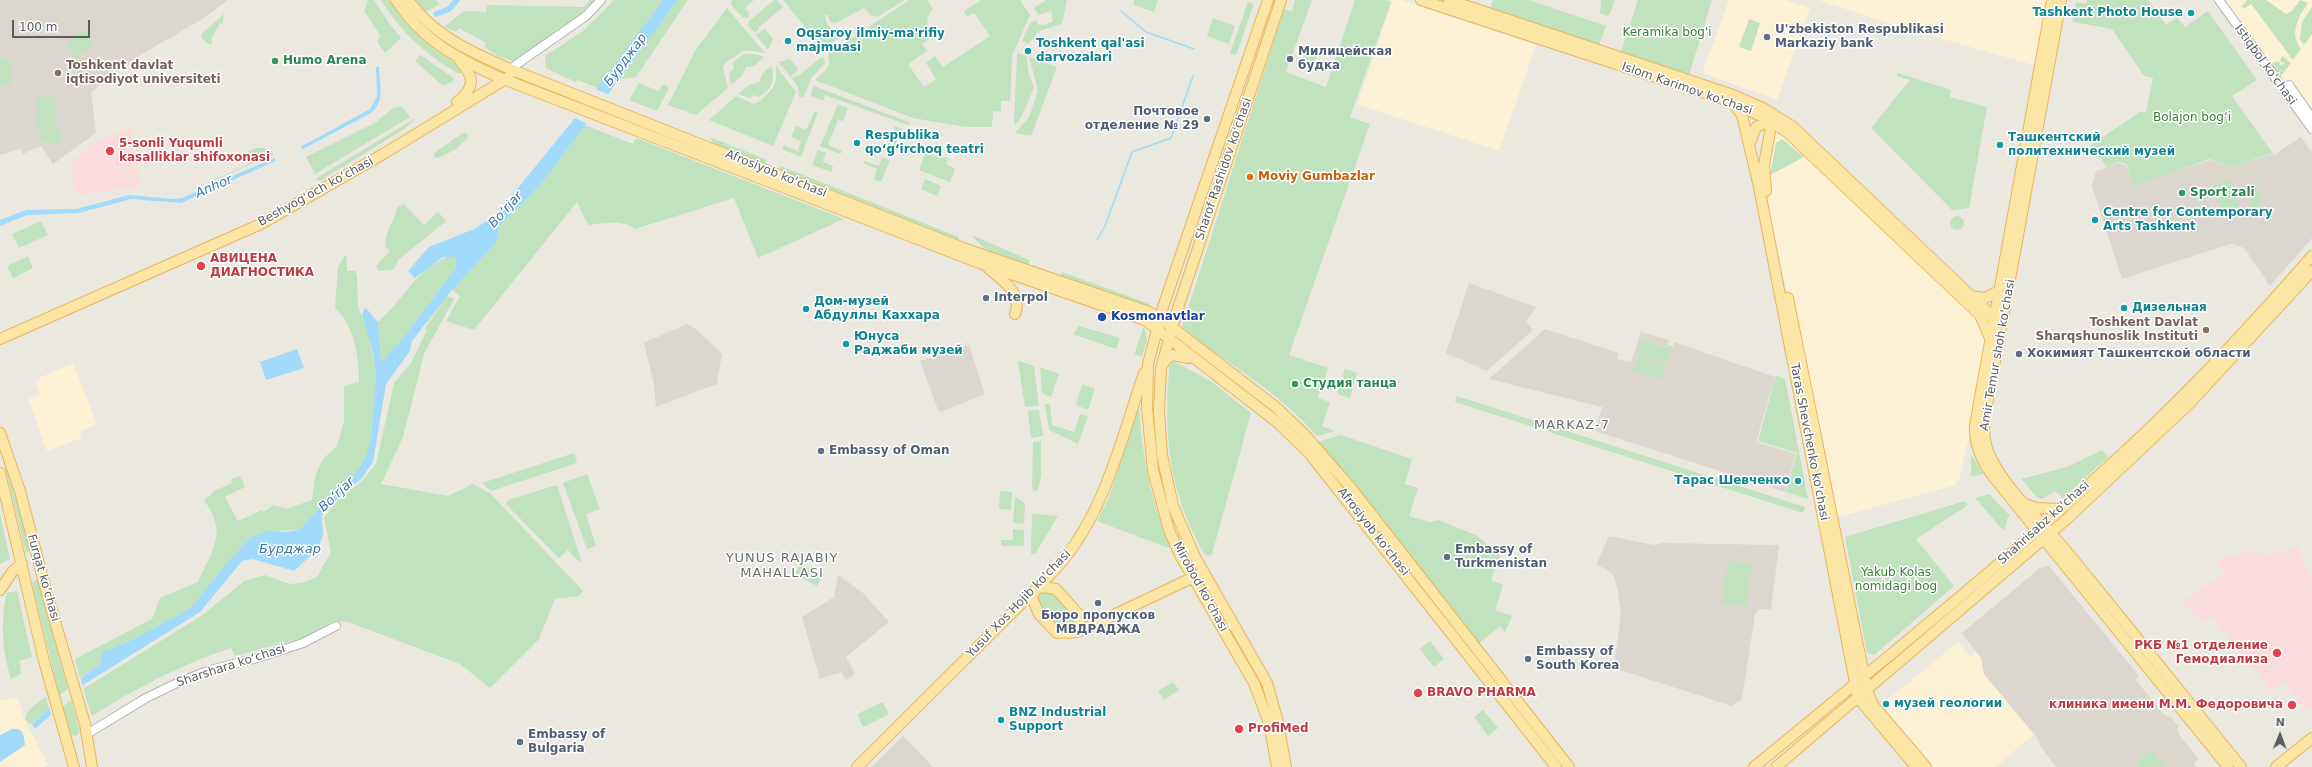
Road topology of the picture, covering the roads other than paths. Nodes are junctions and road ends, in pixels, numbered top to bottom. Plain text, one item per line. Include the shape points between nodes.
1 (396, 0) edge
2 (408, 0) edge
3 (601, 0) edge
4 (605, 0) edge
5 (1268, 0) edge
6 (1281, 0) edge
7 (1421, 0) edge
8 (1449, 0) edge
9 (2052, 0) edge
10 (2061, 0) edge
11 (2219, 0) edge
12 (1608, 57) junction
13 (457, 58) junction
14 (514, 70) junction
15 (502, 78) junction
16 (2287, 88) junction
17 (457, 102) junction
18 (1732, 102) junction
19 (1763, 108) junction
20 (2312, 118) edge
21 (1769, 120) junction
22 (1784, 125) junction
23 (2312, 129) edge
24 (1770, 134) junction
25 (1750, 151) junction
26 (1765, 154) junction
27 (2312, 256) edge
28 (982, 264) junction
29 (2312, 271) edge
30 (1040, 280) junction
31 (1999, 291) junction
32 (1972, 296) junction
33 (1164, 307) junction
34 (1177, 311) junction
35 (1015, 314) dead end
36 (1980, 315) junction
37 (1147, 316) junction
38 (1160, 318) junction
39 (1999, 318) junction
40 (1172, 328) junction
41 (1158, 329) junction
42 (2001, 331) joint
43 (0, 332) edge
44 (0, 339) edge
45 (1169, 339) junction
46 (1991, 340) junction
47 (1198, 362) junction
48 (1148, 364) junction
49 (1161, 368) junction
50 (0, 433) edge
51 (0, 472) edge
52 (2023, 504) junction
53 (2060, 509) junction
54 (2040, 527) junction
55 (2048, 536) junction
56 (35, 550) junction
57 (18, 562) junction
58 (1203, 572) junction
59 (42, 577) junction
60 (1192, 578) junction
61 (2, 584) edge
62 (27, 587) junction
63 (1036, 589) junction
64 (1010, 614) junction
65 (1039, 614) junction
66 (1080, 616) junction
67 (1095, 623) junction
68 (336, 626) dead end
69 (1069, 634) junction
70 (1859, 656) junction
71 (1876, 667) junction
72 (1864, 677) junction
73 (1855, 684) junction
74 (1867, 690) junction
75 (1858, 698) junction
76 (87, 734) junction
77 (2312, 738) edge
78 (2312, 745) edge
79 (74, 767) edge
80 (92, 767) edge
81 (857, 767) edge
82 (1277, 767) edge
83 (1286, 767) edge
84 (1556, 767) edge
85 (1569, 767) edge
86 (1754, 767) edge
87 (1776, 767) edge
88 (1916, 767) edge
89 (1926, 767) edge
90 (2228, 767) edge
91 (2242, 767) edge
92 (2276, 767) edge
93 (2285, 767) edge

1 - 13 main road, Afrosiyob ko'chasi via 420,30
2 - 14 main road, Afrosiyob ko'chasi via 423,20 444,36
3 - 14 street, Beshyogʻoch koʻchasi via 586,16
4 - 14 street, Beshyogʻoch koʻchasi via 578,27
5 - 33 main road, Sharof Rashidov ko'chasi
6 - 34 main road, Sharof Rashidov ko'chasi
7 - 12 main road, Islom Karimov ko'chasi
8 - 12 main road, Islom Karimov ko'chasi
9 - 31 main road, Amir Temur shoh ko'chasi
10 - 39 main road, Amir Temur shoh ko'chasi
11 - 16 street, Istiqbol ko'chasi
12 - 18 main road, Islom Karimov ko'chasi
12 - 19 main road, Islom Karimov ko'chasi via 1733,95
13 - 15 main road, Afrosiyob ko'chasi
13 - 17 main road via 469,72 471,79 469,90
14 - 15 main road, Beshyogʻoch koʻchasi
14 - 30 main road, Afrosiyob ko'chasi
15 - 17 main road, Beshyogʻoch koʻchasi
15 - 28 main road, Afrosiyob ko'chasi
15 - 44 main road, Beshyogʻoch koʻchasi via 385,153 263,223
16 - 20 street, Istiqbol ko'chasi
16 - 23 street, Istiqbol ko'chasi
17 - 43 main road, Beshyogʻoch koʻchasi via 257,219
18 - 21 main road, Islom Karimov ko'chasi
18 - 25 main road, Taras Shevchenko ko'chasi via 1742,113
19 - 21 main road, Taras Shevchenko ko'chasi
19 - 22 main road, Islom Karimov ko'chasi
21 - 22 main road, Islom Karimov ko'chasi
21 - 24 main road, Taras Shevchenko ko'chasi
21 - 25 main road via 1755,128
22 - 24 main road
22 - 32 main road, Islom Karimov ko'chasi
22 - 36 main road, Islom Karimov ko'chasi
24 - 26 main road, Taras Shevchenko ko'chasi
25 - 26 main road via 1758,146 1763,147
25 - 73 main road, Taras Shevchenko ko'chasi
26 - 70 main road, Taras Shevchenko ko'chasi via 1765,186
27 - 53 main road, Shahrisabz ko'chasi via 2187,392
28 - 30 main road, Afrosiyob ko'chasi
28 - 35 main road via 1013,292 1017,302
29 - 55 main road, Shahrisabz ko'chasi via 2189,404
30 - 37 main road, Afrosiyob ko'chasi
31 - 32 main road via 1990,297
31 - 39 main road, Amir Temur shoh ko'chasi
32 - 39 main road, Islom Karimov ko'chasi
33 - 37 main road
33 - 38 main road, Sharof Rashidov ko'chasi
34 - 38 main road, Afrosiyob ko'chasi
34 - 40 main road, Sharof Rashidov ko'chasi
36 - 39 main road, Islom Karimov ko'chasi
36 - 46 main road, Islom Karimov ko'chasi
37 - 38 main road, Afrosiyob ko'chasi
37 - 41 main road, Afrosiyob ko'chasi
38 - 40 main road, Afrosiyob ko'chasi
38 - 41 main road, Sharof Rashidov ko'chasi
39 - 42 main road, Islom Karimov ko'chasi
39 - 46 main road, Amir Temur shoh ko'chasi
40 - 41 main road
40 - 45 main road, Sharof Rashidov ko'chasi
40 - 85 main road, Afrosiyob ko'chasi via 1277,408 1314,444
41 - 45 main road, Afrosiyob ko'chasi
41 - 48 main road, Mirobod ko'chasi
42 - 52 main road, Amir Temur shoh ko'chasi via 1985,416 1984,438 1995,466
45 - 47 main road, Afrosiyob ko'chasi
45 - 49 main road, Mirobod ko'chasi
46 - 54 main road, Amir Temur shoh ko'chasi via 1975,425 1976,442 1981,458 1992,475
47 - 49 main road via 1182,355 1172,355
47 - 84 main road, Afrosiyob ko'chasi via 1277,422 1309,453
48 - 60 main road, Mirobod ko'chasi via 1147,420 1156,483 1173,541
48 - 63 main road, Yusuf Xos Hojib ko'chasi via 1097,507 1071,552
49 - 58 main road, Mirobod ko'chasi via 1159,419 1166,478 1180,524
50 - 56 main road, Furqat ko'chasi via 20,490
51 - 57 main road, Furqat ko'chasi
52 - 53 main road via 2037,508
52 - 54 main road, Amir Temur shoh ko'chasi
53 - 54 main road, Shahrisabz ko'chasi
54 - 55 main road, Amir Temur shoh ko'chasi
54 - 71 main road, Shahrisabz ko'chasi
55 - 74 main road, Shahrisabz ko'chasi
55 - 90 main road, Amir Temur shoh ko'chasi
55 - 91 main road, Amir Temur shoh ko'chasi
56 - 57 main road via 32,558
56 - 59 main road, Furqat ko'chasi
57 - 59 main road via 33,568
57 - 61 main road
57 - 62 main road, Furqat ko'chasi
58 - 60 main road
58 - 83 main road, Mirobod ko'chasi via 1269,690
59 - 62 main road via 32,572 28,576
59 - 76 main road, Furqat ko'chasi
60 - 67 main road
60 - 82 main road, Mirobod ko'chasi via 1260,696 1269,724
61 - 62 main road via 10,580 18,581
62 - 79 main road, Furqat ko'chasi via 44,661
63 - 64 main road, Yusuf Xos Hojib ko'chasi
63 - 65 main road via 1032,600
63 - 66 main road via 1047,586 1056,589
64 - 65 main road via 1024,609
64 - 81 main road, Yusuf Xos Hojib ko'chasi
65 - 69 main road via 1057,633
66 - 67 main road via 1087,622
66 - 69 main road via 1076,628
67 - 69 main road
68 - 76 street, Sharshara koʻchasi via 303,643 210,670 177,683 146,698
70 - 71 main road via 1866,664
70 - 72 main road, Taras Shevchenko ko'chasi
71 - 72 main road, Shahrisabz ko'chasi
72 - 73 main road, Shahrisabz ko'chasi
72 - 74 main road, Taras Shevchenko ko'chasi
73 - 75 main road, Taras Shevchenko ko'chasi
73 - 86 main road, Shahrisabz ko'chasi
74 - 75 main road, Shahrisabz ko'chasi
74 - 89 main road, Taras Shevchenko ko'chasi via 1873,704
75 - 87 main road, Shahrisabz ko'chasi
75 - 88 main road, Taras Shevchenko ko'chasi
76 - 80 main road, Furqat ko'chasi
77 - 92 main road
78 - 93 main road

